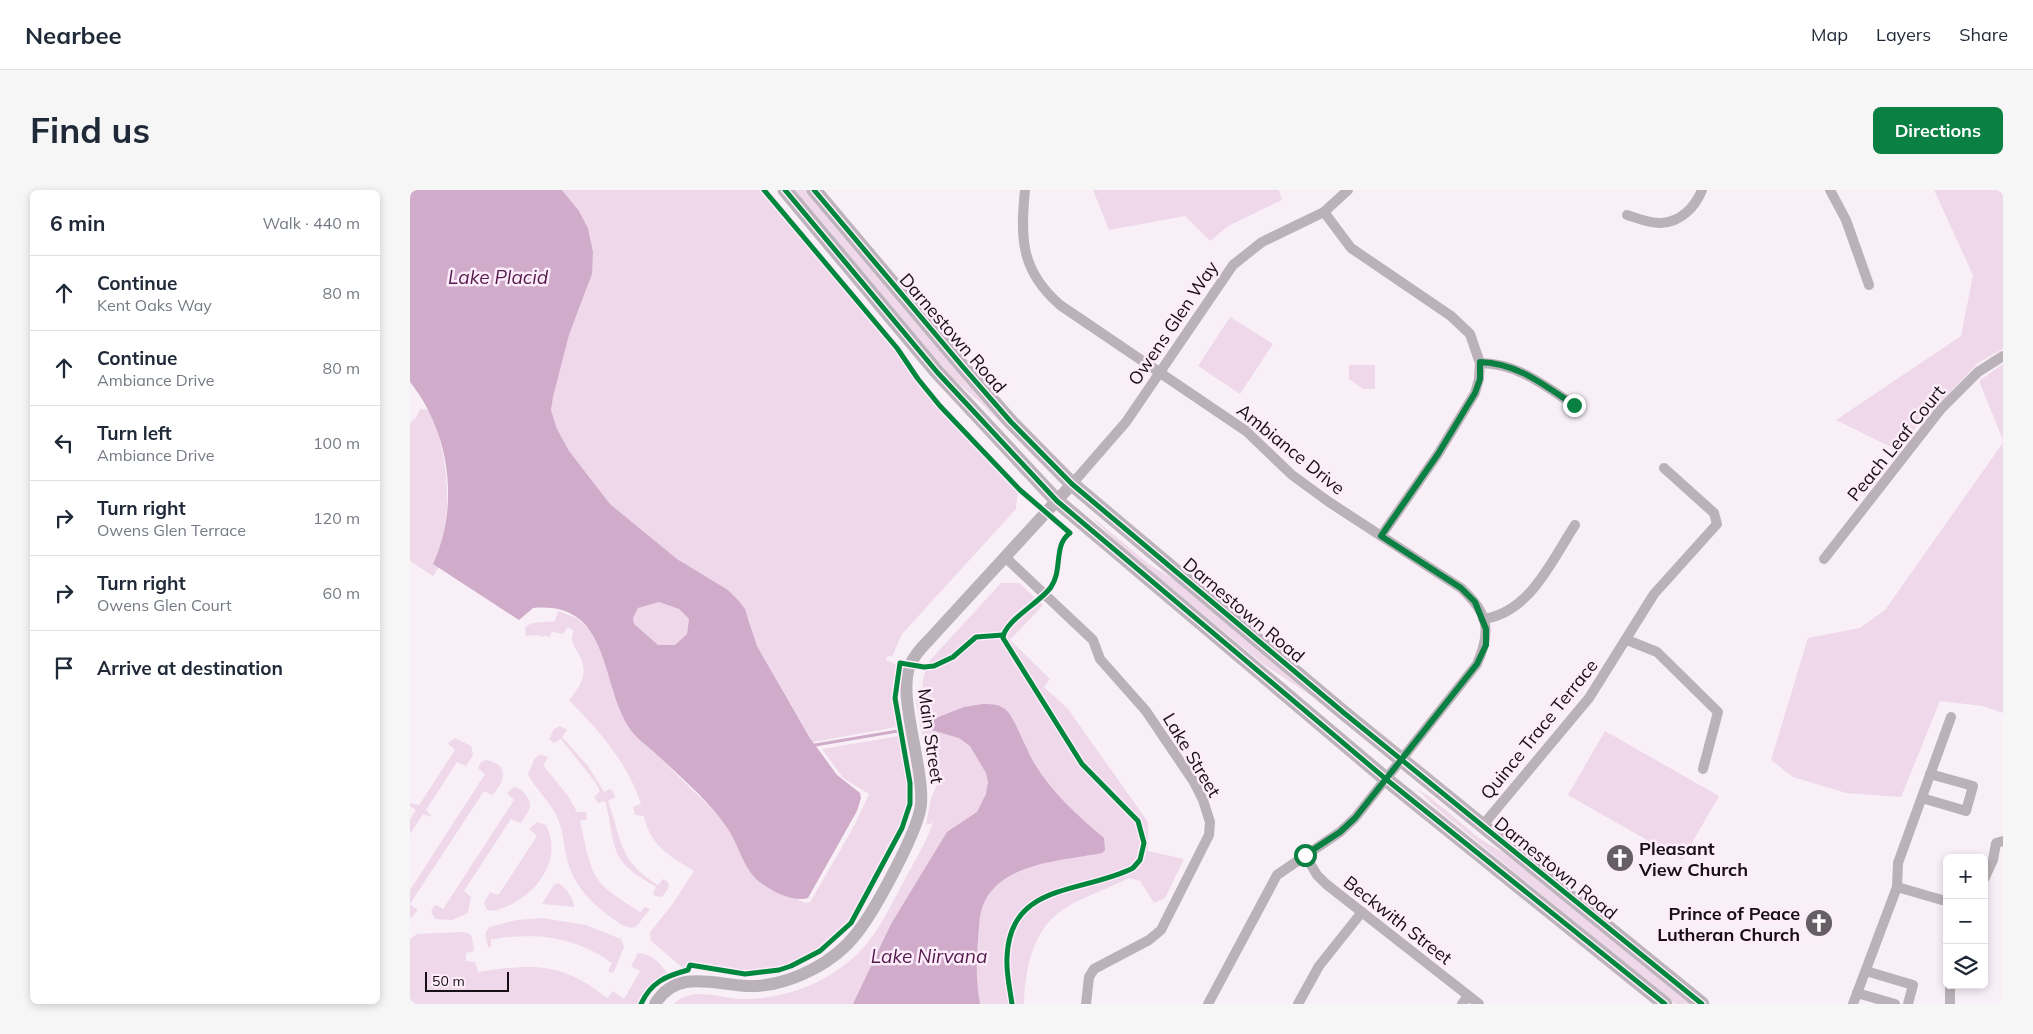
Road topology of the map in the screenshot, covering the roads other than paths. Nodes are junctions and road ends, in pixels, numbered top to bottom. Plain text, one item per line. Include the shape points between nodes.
1 (784, 190) edge
2 (814, 190) edge
3 (1024, 190) edge
4 (1348, 190) edge
5 (1702, 190) edge
6 (1830, 190) edge
7 (1324, 212) junction
8 (1627, 215) dead end
9 (1869, 285) dead end
10 (2003, 356) edge
11 (1480, 362) junction
12 (1160, 372) junction
13 (1574, 405) dead end
14 (1664, 468) dead end
15 (1072, 484) junction
16 (1056, 501) junction
17 (1575, 525) dead end
18 (1381, 536) junction
19 (1005, 557) junction
20 (1824, 559) dead end
21 (1483, 619) junction
22 (1628, 640) junction
23 (1951, 717) dead end
24 (1402, 759) junction
25 (1703, 769) dead end
26 (1930, 774) junction
27 (1386, 780) junction
28 (1922, 798) junction
29 (1483, 825) junction
30 (2003, 841) edge
31 (1305, 855) junction
32 (1988, 871) edge
33 (1897, 887) junction
34 (1942, 900) dead end
35 (1362, 912) junction
36 (1866, 971) junction
37 (1950, 989) edge
38 (1857, 993) junction
39 (1465, 1000) edge
40 (655, 1004) edge
41 (1086, 1004) edge
42 (1208, 1004) edge
43 (1298, 1004) edge
44 (1479, 1004) edge
45 (1665, 1004) edge
46 (1702, 1004) edge
47 (1853, 1004) edge
48 (1895, 1004) edge
49 (1908, 1004) edge
50 (1950, 1004) edge

1 - 16 main road, Darnestown Road via 937,372
2 - 15 main road, Darnestown Road via 962,367
3 - 12 street, Ambiance Drive via 1024,251 1044,291
4 - 7 street, Owens Glen Way
5 - 8 street via 1683,216 1661,223
6 - 9 street via 1846,220
7 - 11 street via 1351,248 1458,322 1470,334
7 - 12 street, Owens Glen Way via 1262,242 1233,265
10 - 20 street, Peach Leaf Court via 1978,372 1941,409
11 - 13 street via 1498,363 1522,371
11 - 18 street via 1480,379 1475,393 1438,454
12 - 15 street, Owens Glen Way via 1126,422
12 - 18 street, Ambiance Drive via 1246,431 1292,475
14 - 22 street, Quince Trace Terrace via 1714,513 1717,524 1654,594
15 - 16 street, Main Street
15 - 24 main road, Darnestown Road
16 - 19 street, Main Street
16 - 27 main road, Darnestown Road
17 - 21 street via 1521,602 1497,617
18 - 21 street, Ambiance Drive via 1461,588 1475,602
19 - 40 street, Main Street via 910,665 906,689 920,780 919,816 857,933 832,956 790,979 757,986 700,980 682,982 666,991
19 - 41 street, Lake Street via 1093,640 1102,662 1141,705 1194,782 1204,800 1210,822 1207,840 1161,930 1149,940 1094,969
21 - 24 street, Ambiance Drive via 1486,645 1477,664
22 - 25 street via 1657,652 1718,712
22 - 29 street, Quince Trace Terrace via 1589,698
23 - 26 street
24 - 27 street, Ambiance Drive
24 - 29 main road, Darnestown Road
26 - 28 street
26 - 28 street via 1973,786 1966,811
27 - 31 street, Ambiance Drive via 1346,828
27 - 45 main road, Darnestown Road
28 - 33 street via 1898,863
29 - 46 main road, Darnestown Road
30 - 32 street via 1996,843
31 - 35 street, Beckwith Street via 1321,880
31 - 42 street, Ambiance Drive via 1273,879
33 - 34 street
33 - 36 street
35 - 39 street, Beckwith Street
35 - 43 street via 1319,966
36 - 38 street
36 - 49 street via 1913,984
37 - 50 street
38 - 47 street
38 - 48 street
39 - 44 street, Beckwith Street

